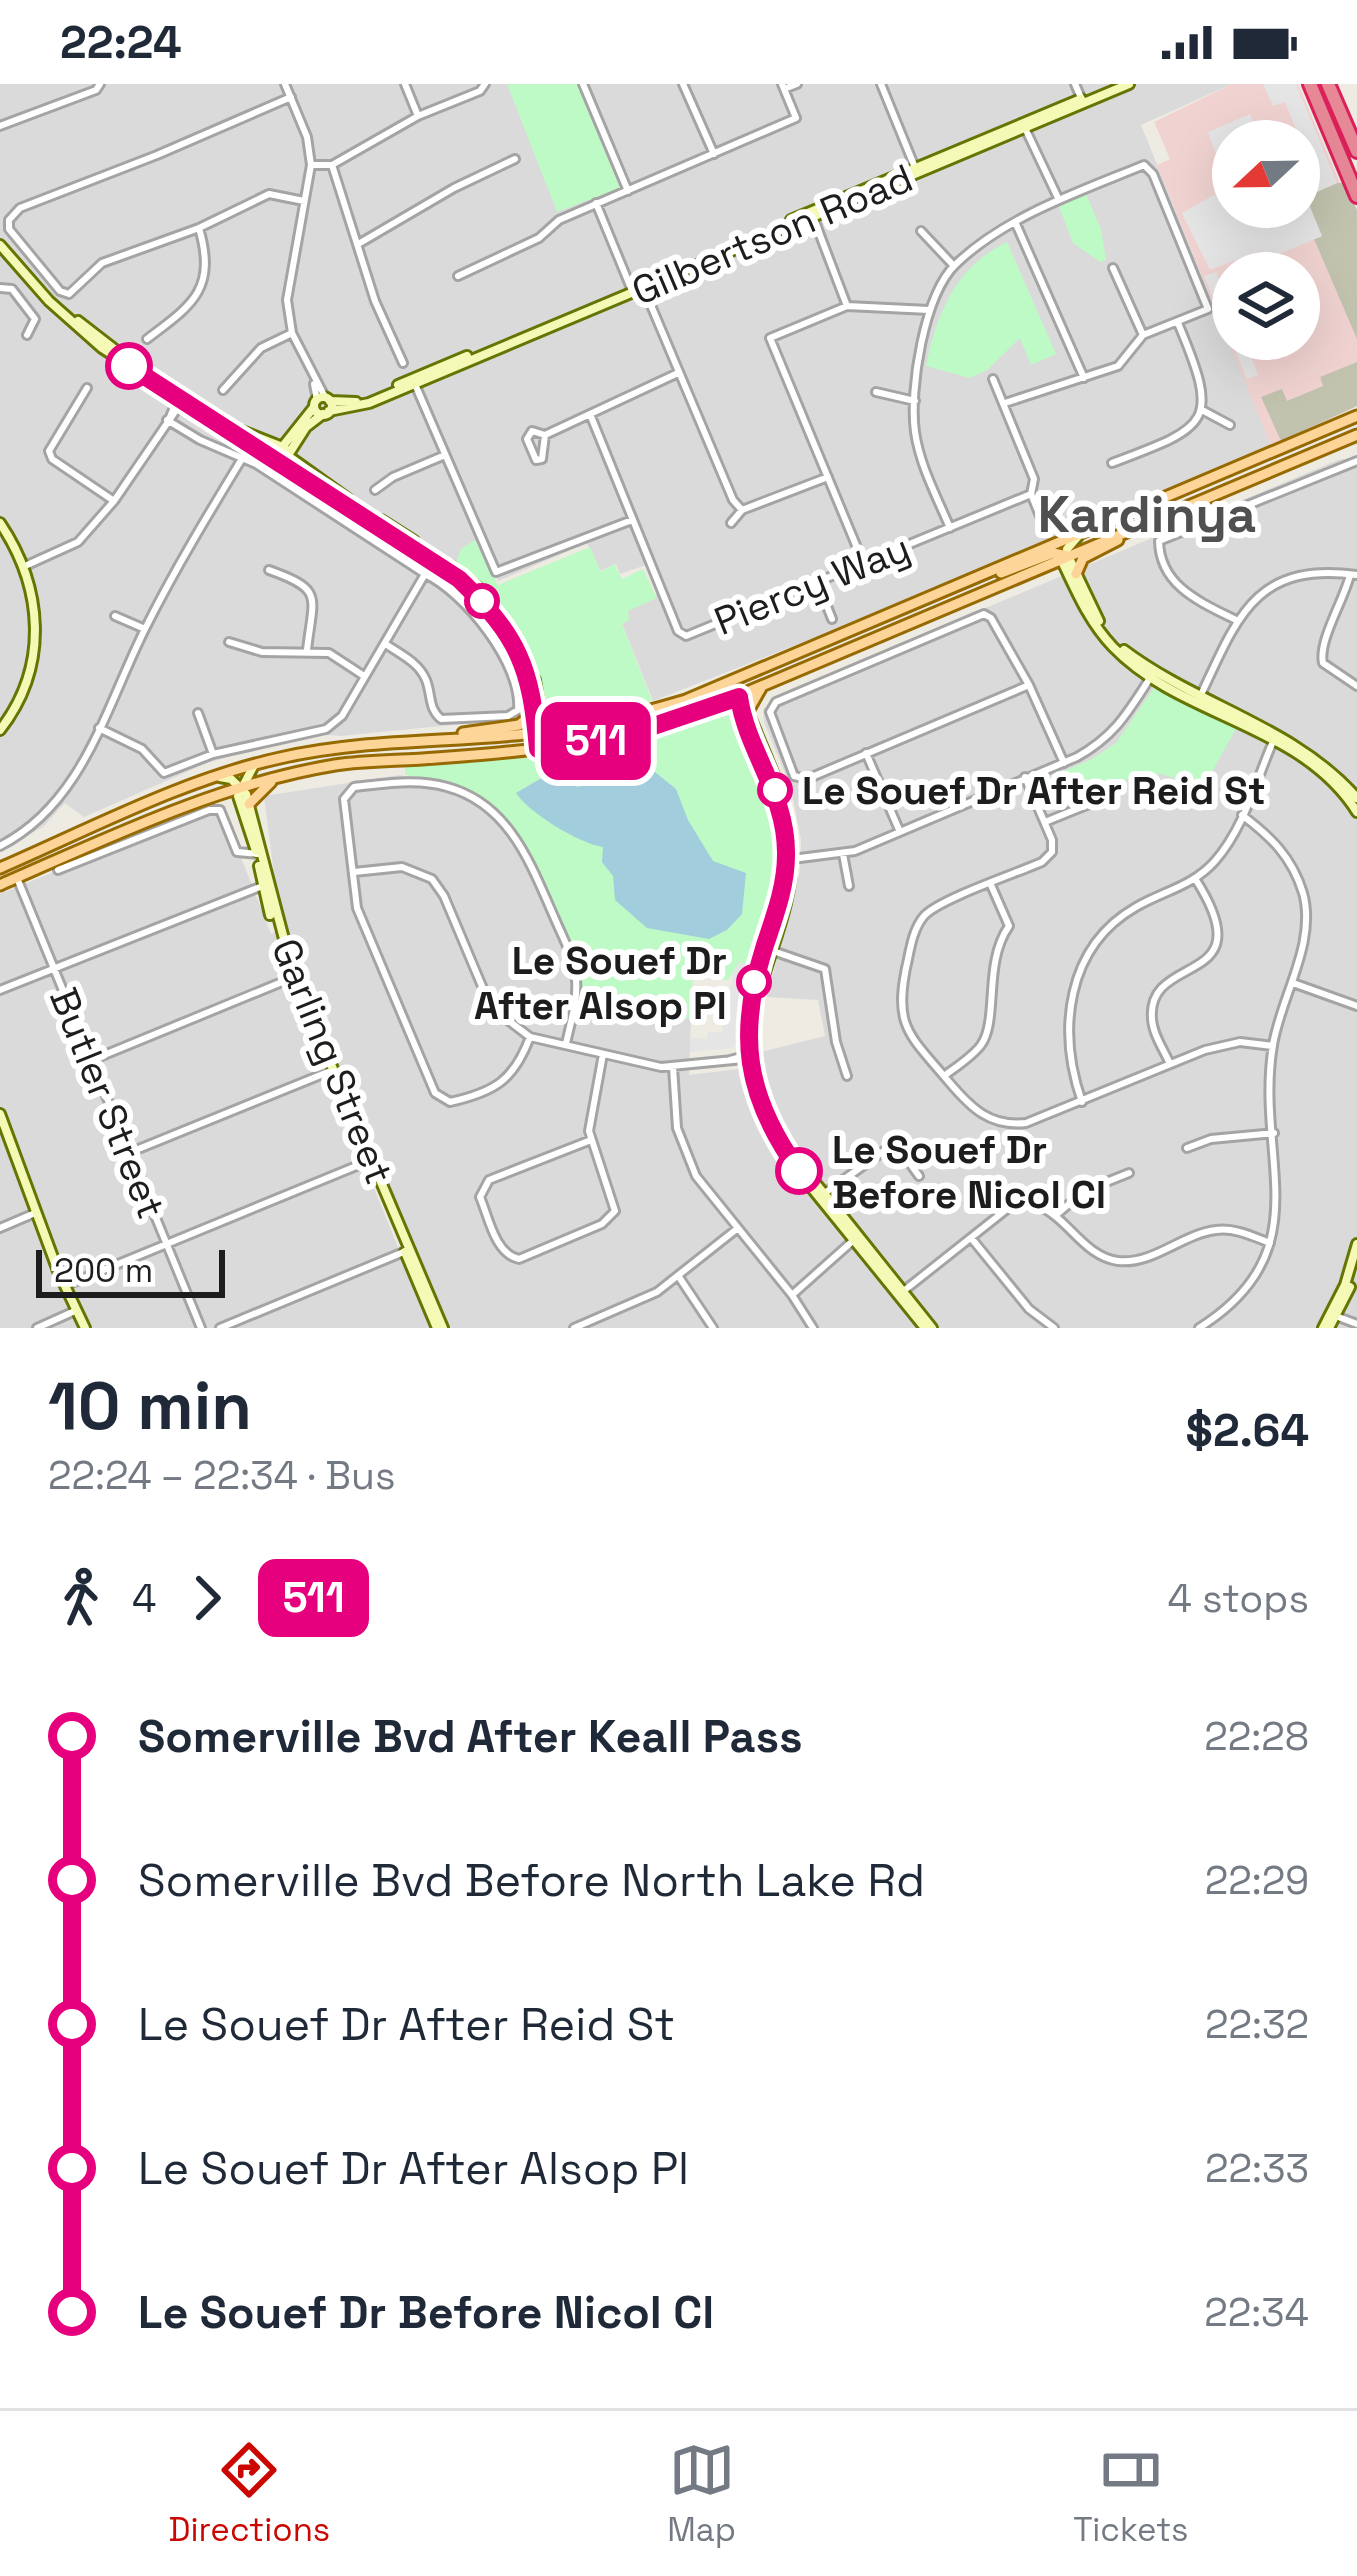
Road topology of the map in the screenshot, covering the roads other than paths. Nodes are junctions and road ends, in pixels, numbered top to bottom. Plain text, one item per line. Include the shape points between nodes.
1 (100, 84) edge
2 (285, 84) edge
3 (405, 84) edge
4 (485, 84) edge
5 (583, 84) edge
6 (683, 84) edge
7 (797, 84) edge
8 (1075, 84) edge
9 (1116, 84) edge
10 (1129, 84) edge
11 (1310, 84) edge
12 (1328, 84) edge
13 (885, 85) edge
14 (783, 87) edge
15 (291, 97) junction
16 (1083, 101) junction
17 (418, 116) junction
18 (1026, 124) junction
19 (0, 126) edge
20 (1357, 151) edge
21 (713, 154) junction
22 (515, 159) dead end
23 (311, 165) junction
24 (332, 165) junction
25 (916, 171) junction
26 (628, 191) junction
27 (1357, 196) edge
28 (1058, 200) junction
29 (304, 202) junction
30 (596, 203) junction
31 (812, 214) junction
32 (1016, 224) junction
33 (199, 228) junction
34 (921, 231) dead end
35 (0, 240) edge
36 (359, 243) junction
37 (954, 266) junction
38 (1112, 268) dead end
39 (458, 276) dead end
40 (643, 286) junction
41 (0, 288) edge
42 (632, 290) junction
43 (847, 305) junction
44 (929, 310) junction
45 (1178, 323) junction
46 (292, 334) junction
47 (27, 335) dead end
48 (1143, 335) junction
49 (147, 339) dead end
50 (403, 363) dead end
51 (678, 373) junction
52 (1084, 378) junction
53 (993, 379) dead end
54 (414, 381) junction
55 (87, 388) dead end
56 (223, 390) dead end
57 (876, 392) dead end
58 (182, 396) junction
59 (915, 401) junction
60 (1005, 403) junction
61 (323, 405) junction
62 (1202, 410) junction
63 (590, 414) junction
64 (1357, 416) edge
65 (169, 418) junction
66 (1230, 425) dead end
67 (545, 435) junction
68 (1357, 435) edge
69 (286, 454) junction
70 (445, 454) junction
71 (242, 457) junction
72 (272, 457) junction
73 (1357, 461) edge
74 (1112, 463) dead end
75 (828, 477) junction
76 (375, 490) dead end
77 (1031, 494) junction
78 (115, 501) junction
79 (742, 509) junction
80 (632, 520) junction
81 (0, 523) edge
82 (731, 523) dead end
83 (950, 528) junction
84 (1045, 528) dead end
85 (1132, 529) junction
86 (1062, 553) junction
87 (863, 562) junction
88 (25, 566) junction
89 (269, 570) dead end
90 (425, 574) junction
91 (1076, 574) junction
92 (1354, 575) edge
93 (817, 581) junction
94 (115, 616) dead end
95 (832, 619) dead end
96 (1236, 620) junction
97 (145, 629) junction
98 (229, 642) dead end
99 (387, 645) junction
100 (307, 650) junction
101 (747, 675) junction
102 (1152, 675) junction
103 (364, 676) junction
104 (1029, 685) junction
105 (1357, 686) edge
106 (715, 688) junction
107 (761, 688) junction
108 (739, 697) junction
109 (1200, 698) junction
110 (748, 711) junction
111 (535, 712) junction
112 (197, 713) dead end
113 (100, 728) junction
114 (0, 730) edge
115 (541, 732) junction
116 (1278, 738) junction
117 (440, 740) junction
118 (543, 749) junction
119 (866, 753) junction
120 (213, 754) junction
121 (1064, 763) junction
122 (254, 765) junction
123 (281, 775) junction
124 (218, 777) junction
125 (1025, 778) junction
126 (241, 788) junction
127 (1108, 796) dead end
128 (1355, 797) edge
129 (249, 804) junction
130 (1357, 812) edge
131 (1242, 815) junction
132 (1045, 822) junction
133 (900, 832) junction
134 (0, 846) edge
135 (260, 854) junction
136 (843, 854) junction
137 (789, 856) junction
138 (0, 868) edge
139 (58, 870) dead end
140 (354, 872) junction
141 (17, 878) junction
142 (1196, 879) junction
143 (0, 885) edge
144 (266, 885) junction
145 (991, 885) junction
146 (849, 886) dead end
147 (767, 949) junction
148 (53, 969) junction
149 (292, 978) junction
150 (1291, 982) junction
151 (0, 990) edge
152 (1357, 1006) edge
153 (530, 1037) junction
154 (566, 1045) junction
155 (1273, 1046) junction
156 (603, 1054) junction
157 (751, 1056) junction
158 (91, 1060) junction
159 (1170, 1064) junction
160 (673, 1066) junction
161 (331, 1071) junction
162 (847, 1076) dead end
163 (944, 1076) junction
164 (1082, 1102) junction
165 (0, 1114) edge
166 (0, 1128) edge
167 (1274, 1133) junction
168 (7, 1139) junction
169 (591, 1140) junction
170 (1187, 1148) dead end
171 (130, 1153) junction
172 (369, 1161) junction
173 (1129, 1173) dead end
174 (920, 1176) dead end
175 (822, 1195) junction
176 (37, 1213) junction
177 (1056, 1215) junction
178 (0, 1228) edge
179 (738, 1228) junction
180 (972, 1239) junction
181 (858, 1240) junction
182 (1270, 1243) junction
183 (166, 1244) junction
184 (1357, 1244) edge
185 (407, 1251) junction
186 (1357, 1260) edge
187 (679, 1276) junction
188 (66, 1283) junction
189 (901, 1293) junction
190 (792, 1295) junction
191 (77, 1310) junction
192 (1336, 1313) junction
193 (1355, 1324) edge
194 (37, 1328) edge
195 (85, 1328) edge
196 (201, 1328) edge
197 (220, 1328) edge
198 (440, 1328) edge
199 (574, 1328) edge
200 (713, 1328) edge
201 (813, 1328) edge
202 (928, 1328) edge
203 (1054, 1328) edge
204 (1199, 1328) edge
205 (1326, 1328) edge

1 - 19 street
2 - 15 street
3 - 17 street
4 - 17 street
5 - 26 street
6 - 21 street
7 - 14 street
8 - 16 street
9 - 16 street, Gilbertson Road
10 - 16 street, Gilbertson Road
11 - 27 highway
12 - 20 highway
13 - 25 street
14 - 21 street via 796,118
15 - 23 street
15 - 33 street via 20,208 9,220 69,294 102,263
16 - 18 street, Gilbertson Road
17 - 24 street
18 - 25 street, Gilbertson Road
18 - 28 street
21 - 26 street
22 - 36 street
23 - 24 street
23 - 29 street
24 - 36 street
25 - 31 street, Gilbertson Road
26 - 30 street
28 - 32 street
28 - 45 street via 1144,166 1153,174 1208,309
29 - 33 street via 269,194
29 - 46 street via 287,300
30 - 39 street
30 - 42 street
31 - 40 street, Gilbertson Road
31 - 43 street
32 - 37 street
32 - 52 street
33 - 49 street via 206,277 193,304
34 - 37 street
35 - 58 street via 81,331
36 - 50 street
37 - 44 street
38 - 48 street
40 - 42 street, Gilbertson Road
40 - 51 street
41 - 47 street via 12,289 35,319
42 - 54 street, Gilbertson Road
43 - 44 street
43 - 75 street via 770,338
44 - 59 street
45 - 48 street
45 - 62 street via 1202,381
46 - 56 street via 261,348
46 - 61 street
48 - 52 street via 1118,366
51 - 63 street
51 - 79 street
52 - 60 street
53 - 60 street
54 - 61 street, Gilbertson Road
54 - 70 street
55 - 78 street via 49,452
57 - 59 street
58 - 65 street
58 - 69 street
58 - 72 street
59 - 83 street via 921,459
60 - 77 street via 1034,479
61 - 69 street
62 - 66 street
62 - 74 street via 1190,429
63 - 67 street
63 - 80 street, Piercy Way
64 - 86 main road via 1081,533
65 - 71 street
65 - 78 street
67 - 67 street via 545,454 536,460 527,439 532,431
68 - 85 main road
69 - 72 street
69 - 72 street via 277,464
69 - 111 street via 486,605 518,650
69 - 115 street via 494,604 530,668
70 - 76 street
70 - 80 street via 494,570
71 - 90 street
71 - 97 street
73 - 96 street via 1159,541 1159,559 1181,589
75 - 79 street
75 - 87 street
77 - 83 street, Piercy Way
77 - 84 street
78 - 88 street via 79,542
79 - 82 street
80 - 93 street, Piercy Way via 686,636
81 - 88 street
83 - 87 street, Piercy Way
85 - 86 main road
85 - 91 main road via 1083,558
86 - 91 street
86 - 101 main road via 983,574
86 - 102 street via 1088,616
86 - 107 main road
87 - 93 street, Piercy Way
88 - 114 street via 35,654
89 - 100 street via 304,583 313,596
90 - 99 street
90 - 99 street via 477,614 500,652 518,710 441,719 425,677
91 - 102 street via 1092,613
92 - 96 street via 1322,570 1286,580
92 - 105 street via 1321,652
93 - 95 street
94 - 97 street
96 - 109 street
97 - 113 street
98 - 100 street via 262,652
99 - 103 street
100 - 103 street via 329,653
101 - 106 main road
101 - 108 street
102 - 109 street
102 - 121 street via 1104,742
103 - 120 street via 326,728
104 - 119 street
104 - 119 street via 984,614 776,702 770,712 799,779
104 - 121 street
106 - 108 street
106 - 115 main road via 625,719
107 - 108 main road
107 - 110 main road
108 - 110 street
108 - 118 main road via 630,734
108 - 137 street via 777,797
109 - 116 street
110 - 137 street via 782,798
111 - 115 street
111 - 117 main road via 519,725
112 - 120 street
113 - 120 street via 142,749 164,773
113 - 134 street via 71,786 36,826
115 - 117 main road
115 - 118 street
116 - 128 street
116 - 131 street
117 - 122 main road via 341,747
118 - 123 main road
119 - 133 street
121 - 125 street
122 - 124 main road
122 - 126 street
123 - 126 main road
123 - 129 main road
124 - 126 street
124 - 138 main road
125 - 132 street
125 - 133 street
126 - 129 street, Garling Street
126 - 135 street, Garling Street
126 - 141 main road
127 - 132 street
128 - 130 street
129 - 135 street, Garling Street
131 - 142 street
131 - 150 street via 1276,841 1303,895 1304,933
132 - 145 street via 1052,852
133 - 136 street
135 - 139 street via 237,852 220,810 209,810
135 - 144 street, Garling Street
136 - 137 street
136 - 146 street
137 - 147 street via 783,908
140 - 153 street via 403,867 431,879 487,998
140 - 153 street via 365,929 442,1100 458,1101 511,1076
140 - 154 street via 344,799 354,788 414,781 450,788 507,824 572,958 577,978
141 - 143 main road
141 - 148 street, Butler Street
142 - 159 street via 1220,933 1214,950 1153,1003 1153,1028
142 - 164 street via 1121,916 1083,959 1070,1009
144 - 148 street
144 - 149 street, Garling Street
145 - 163 street via 1009,926 993,967 988,1025 980,1046
145 - 163 street via 933,908 909,952 903,1017 920,1052
147 - 157 street
147 - 162 street via 825,969
148 - 151 street
148 - 158 street, Butler Street
149 - 158 street
149 - 161 street, Garling Street
150 - 152 street
150 - 155 street
153 - 154 street
154 - 156 street
155 - 159 street via 1221,1045
155 - 167 street
156 - 160 street
156 - 169 street
157 - 160 street
157 - 175 street via 772,1122
158 - 171 street, Butler Street
159 - 164 street
160 - 179 street via 684,1153
161 - 171 street
161 - 172 street, Garling Street
163 - 164 street via 977,1112 1004,1123
165 - 168 street
166 - 168 street
167 - 170 street
167 - 182 street via 1278,1207
168 - 176 street
169 - 169 street via 613,1199 610,1219 510,1258 481,1189
171 - 183 street, Butler Street
172 - 183 street
172 - 185 street, Garling Street
173 - 177 street via 1084,1191
174 - 175 street via 901,1151 888,1148
175 - 181 street
176 - 178 street
176 - 188 street
177 - 180 street via 1024,1203
177 - 182 street via 1090,1250 1116,1261 1219,1229
179 - 187 street
179 - 190 street
180 - 189 street
180 - 203 street
181 - 189 street
181 - 190 street
182 - 204 street via 1252,1283
183 - 188 street
183 - 196 street, Butler Street
184 - 192 street
185 - 197 street
185 - 198 street, Garling Street
186 - 192 street
187 - 199 street
187 - 200 street
188 - 191 street
189 - 202 street
190 - 201 street
191 - 194 street
191 - 195 street
192 - 193 street
192 - 205 street

